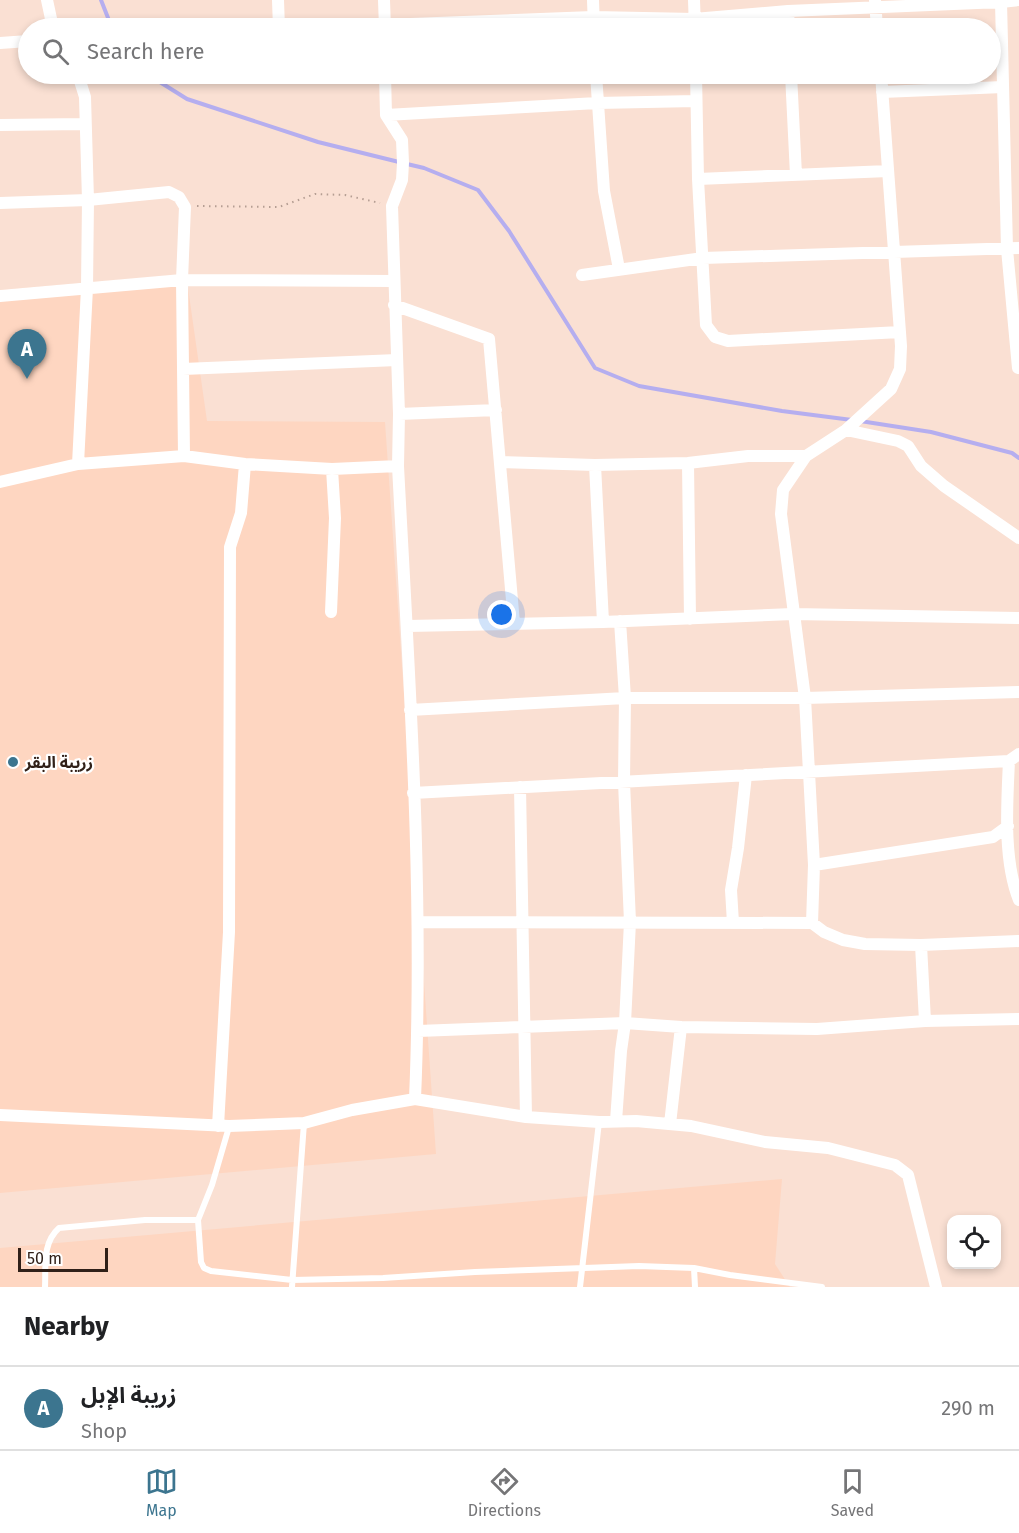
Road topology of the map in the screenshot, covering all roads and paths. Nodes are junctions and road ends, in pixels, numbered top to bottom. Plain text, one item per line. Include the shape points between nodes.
1 (47, 0) edge
2 (278, 0) edge
3 (384, 0) edge
4 (593, 0) edge
5 (694, 0) edge
6 (1019, 0) edge
7 (1001, 1) edge
8 (876, 4) edge
9 (788, 11) junction
10 (51, 18) edge
11 (279, 18) edge
12 (385, 18) edge
13 (593, 18) edge
14 (694, 18) edge
15 (737, 18) edge
16 (788, 18) edge
17 (18, 42) edge
18 (0, 43) edge
19 (80, 84) edge
20 (385, 84) edge
21 (596, 84) edge
22 (696, 84) edge
23 (791, 84) edge
24 (882, 84) edge
25 (1003, 87) junction
26 (882, 92) junction
27 (696, 101) junction
28 (597, 103) junction
29 (386, 115) junction
30 (86, 124) junction
31 (0, 125) edge
32 (888, 171) junction
33 (796, 175) junction
34 (698, 179) junction
35 (88, 200) junction
36 (0, 203) edge
37 (392, 206) junction
38 (185, 207) junction
39 (1013, 249) edge
40 (894, 252) junction
41 (703, 258) junction
42 (619, 269) junction
43 (582, 275) dead end
44 (182, 280) junction
45 (394, 281) junction
46 (87, 288) junction
47 (0, 296) edge
48 (394, 305) junction
49 (900, 332) junction
50 (397, 360) junction
51 (1018, 368) edge
52 (183, 369) junction
53 (496, 410) junction
54 (399, 414) junction
55 (846, 430) junction
56 (184, 456) junction
57 (806, 456) junction
58 (501, 462) junction
59 (688, 463) junction
60 (78, 464) junction
61 (244, 464) junction
62 (595, 465) junction
63 (399, 466) junction
64 (332, 469) junction
65 (0, 482) edge
66 (1019, 538) edge
67 (331, 612) dead end
68 (793, 614) junction
69 (1019, 618) edge
70 (690, 619) junction
71 (620, 621) junction
72 (603, 622) junction
73 (514, 624) junction
74 (407, 626) junction
75 (1019, 692) edge
76 (625, 698) junction
77 (805, 698) junction
78 (410, 710) junction
79 (1014, 758) edge
80 (809, 772) junction
81 (746, 775) junction
82 (624, 782) junction
83 (520, 787) junction
84 (413, 793) junction
85 (1008, 826) junction
86 (814, 865) junction
87 (1019, 900) edge
88 (522, 921) junction
89 (418, 922) junction
90 (630, 922) junction
91 (733, 923) junction
92 (812, 924) junction
93 (1019, 941) edge
94 (921, 945) junction
95 (1019, 1019) edge
96 (925, 1021) junction
97 (625, 1023) junction
98 (524, 1026) junction
99 (681, 1027) junction
100 (418, 1031) junction
101 (416, 1099) junction
102 (0, 1115) edge
103 (526, 1117) junction
104 (616, 1121) junction
105 (599, 1122) junction
106 (304, 1123) junction
107 (670, 1124) junction
108 (224, 1126) junction
109 (198, 1220) junction
110 (694, 1268) junction
111 (582, 1270) junction
112 (292, 1284) edge
113 (45, 1287) edge
114 (580, 1287) edge
115 (695, 1287) edge
116 (822, 1287) edge
117 (936, 1287) edge

1 - 10 street
2 - 11 street
3 - 12 street
4 - 13 street
5 - 14 street
6 - 7 street
7 - 8 street
7 - 25 street
8 - 9 street
9 - 15 street
9 - 16 street
17 - 18 street
19 - 30 street
20 - 29 street
21 - 28 street
22 - 27 street
23 - 33 street
24 - 26 street
25 - 26 street
25 - 39 street
26 - 32 street
27 - 28 street
27 - 34 street
28 - 29 street
28 - 42 street via 604,191
29 - 37 street via 402,140 403,151 402,180
30 - 31 street
30 - 35 street
32 - 33 street
32 - 40 street
33 - 34 street
34 - 41 street
35 - 36 street
35 - 38 street via 169,192 179,196
35 - 46 street
37 - 38 path via 345,195 315,194 279,207
37 - 45 street
38 - 44 street
39 - 40 street
39 - 51 street
40 - 41 street
40 - 49 street
41 - 42 street
41 - 49 street via 706,326 716,337 728,341
42 - 43 street
44 - 45 street
44 - 46 street
44 - 52 street
45 - 48 street
46 - 47 street
46 - 60 street
48 - 50 street
48 - 53 street via 489,339
49 - 55 street via 900,369 891,389
50 - 52 street
50 - 54 street
52 - 56 street
53 - 54 street
53 - 58 street
54 - 63 street
55 - 57 street
55 - 66 street via 908,446 921,466 944,486
56 - 60 street
56 - 61 street
57 - 59 street via 748,456
57 - 68 street via 783,490 781,514
58 - 62 street
58 - 73 street
59 - 62 street
59 - 70 street
60 - 65 street
61 - 64 street
61 - 108 street via 241,513 230,547
62 - 72 street
63 - 64 street
63 - 74 street
64 - 67 street via 335,518
68 - 69 street
68 - 70 street
68 - 77 street
70 - 71 street
71 - 72 street
71 - 76 street
72 - 73 street
73 - 74 street
74 - 78 street
75 - 77 street
76 - 77 street
76 - 78 street
76 - 82 street
77 - 80 street
78 - 84 street
79 - 80 street
79 - 85 street via 1006,810
80 - 81 street
80 - 86 street
81 - 82 street
81 - 91 street via 731,890
82 - 83 street
82 - 90 street
83 - 84 street
83 - 88 street
84 - 89 street
85 - 86 street via 993,837
85 - 87 street via 1010,870
86 - 92 street
88 - 89 street
88 - 90 street
88 - 98 street
89 - 100 street
90 - 91 street
90 - 97 street
91 - 92 street
92 - 94 street via 843,940
93 - 94 street
94 - 96 street
95 - 96 street
96 - 99 street via 818,1029
97 - 98 street
97 - 99 street
97 - 104 street
98 - 100 street
98 - 103 street
99 - 107 street
100 - 101 street
101 - 103 street
101 - 106 street
102 - 108 street
103 - 105 street
104 - 105 street
104 - 107 street
105 - 111 lane
106 - 108 street
106 - 112 lane
107 - 117 street via 828,1149 895,1165 908,1175 913,1189
108 - 109 lane via 212,1185
109 - 112 lane via 204,1268
109 - 113 lane via 145,1220 59,1228 51,1235 46,1249
110 - 111 lane
110 - 115 lane
110 - 116 lane
111 - 112 lane via 475,1272
111 - 114 lane

